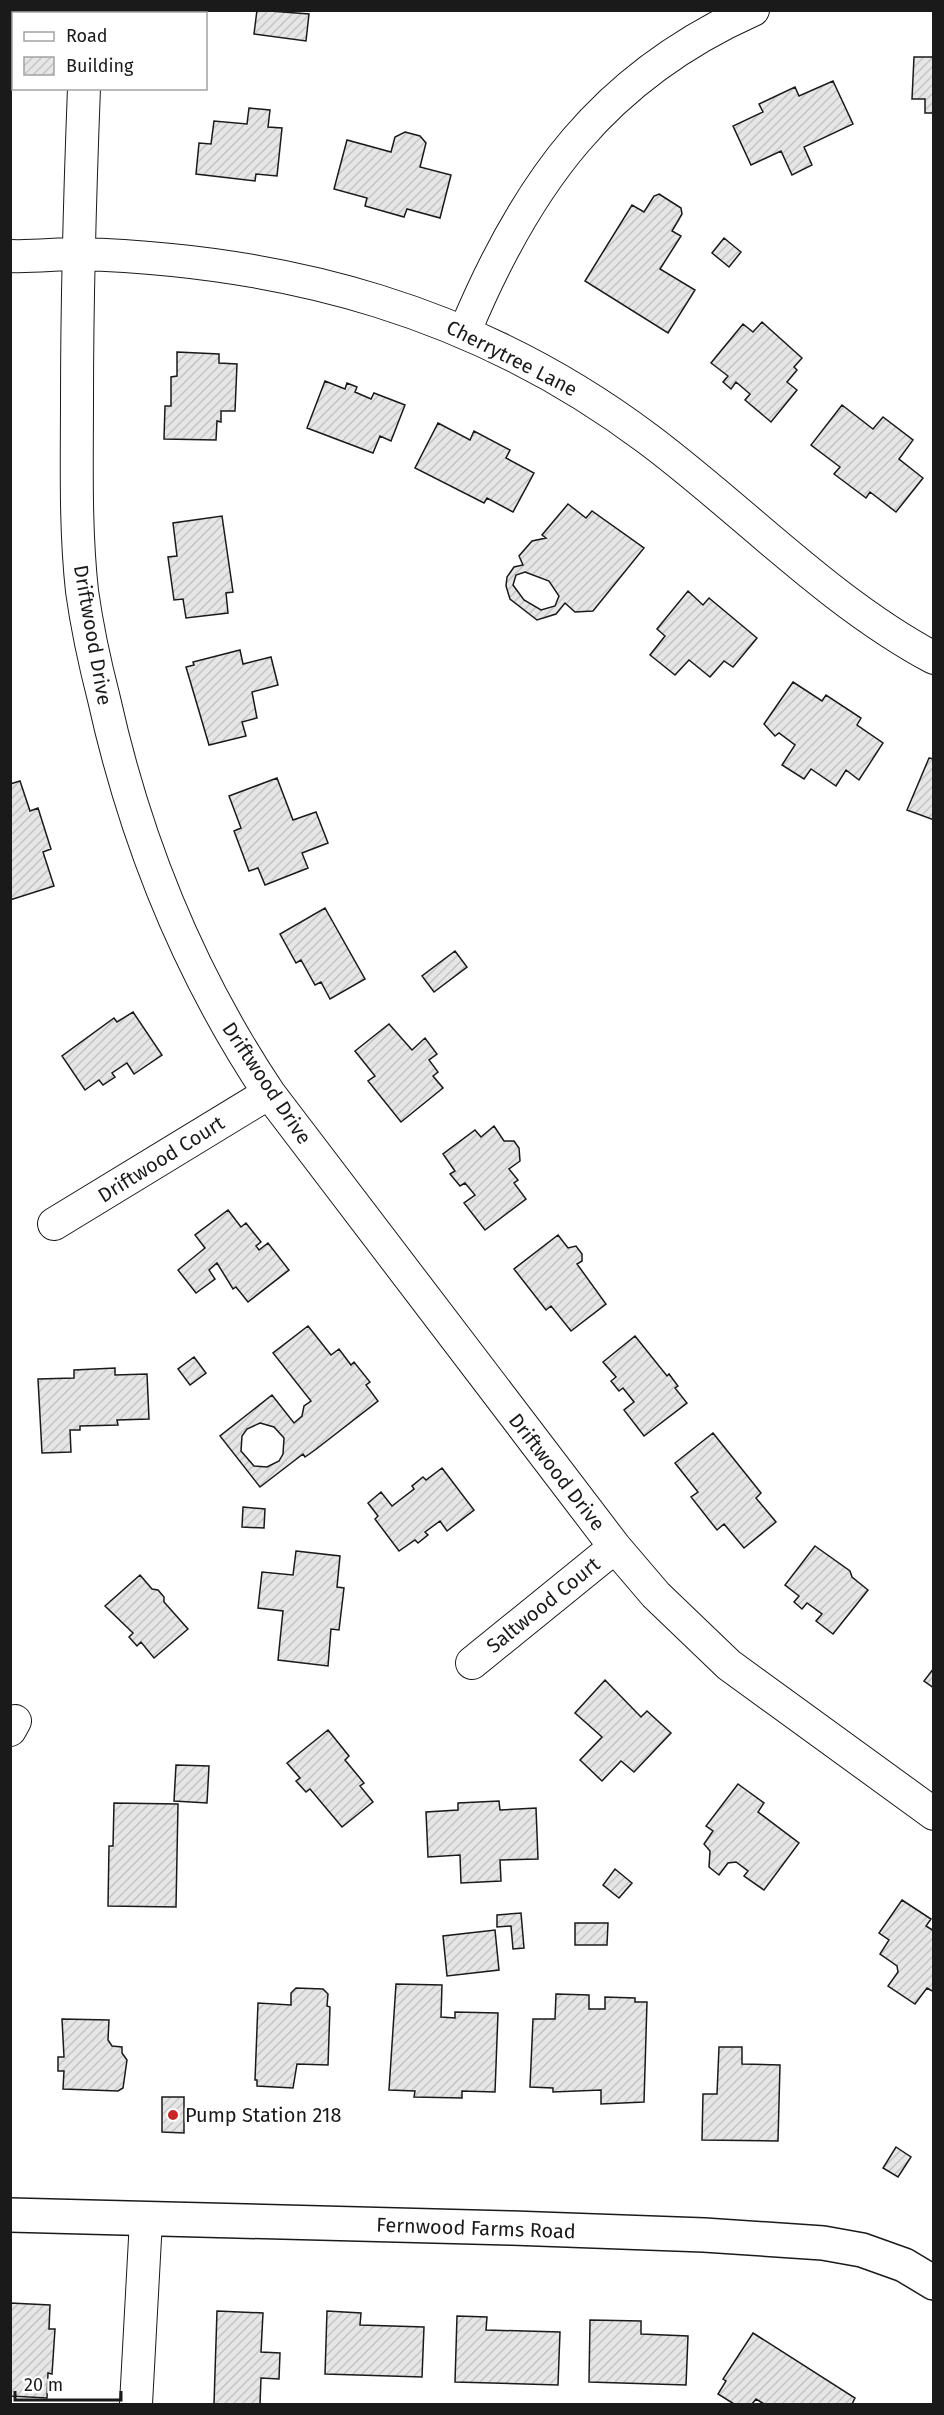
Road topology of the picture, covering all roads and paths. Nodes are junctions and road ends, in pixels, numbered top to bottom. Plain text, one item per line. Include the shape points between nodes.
1 (753, 10) edge
2 (84, 90) edge
3 (78, 254) junction
4 (10, 256) edge
5 (465, 331) junction
6 (933, 658) edge
7 (268, 1093) junction
8 (54, 1224) dead end
9 (615, 1547) junction
10 (472, 1663) dead end
11 (933, 1814) edge
12 (10, 2215) edge
13 (146, 2220) junction
14 (933, 2283) edge
15 (136, 2404) edge

1 - 5 street via 672,55 599,112 526,204 487,277
2 - 3 street, Driftwood Drive
3 - 4 street, Cherrytree Lane
3 - 5 street, Cherrytree Lane via 273,274 422,314
3 - 7 street, Driftwood Drive via 76,521 83,593 120,770 163,894 236,1043
5 - 6 street, Cherrytree Lane via 562,381 648,439 862,612
7 - 8 street, Driftwood Court
7 - 9 street, Driftwood Drive
9 - 10 street, Saltwood Court
9 - 11 street, Driftwood Drive via 657,1595 729,1665
12 - 13 street, Fernwood Farms Road
13 - 14 street, Fernwood Farms Road via 704,2235 823,2243 862,2250 904,2265
13 - 15 street

